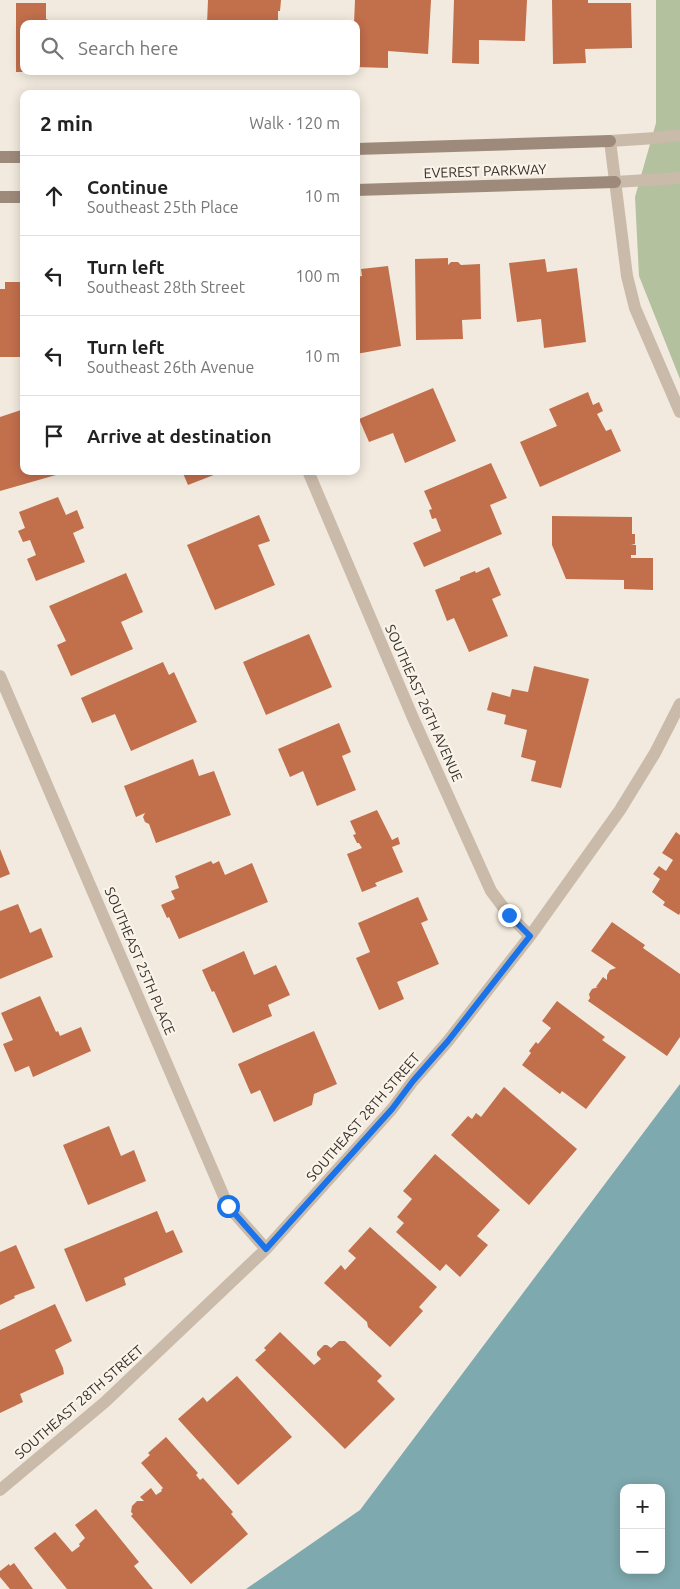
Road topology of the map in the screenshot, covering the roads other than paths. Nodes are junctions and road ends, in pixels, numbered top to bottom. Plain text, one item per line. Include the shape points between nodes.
1 (680, 135) edge
2 (610, 141) junction
3 (360, 149) edge
4 (0, 157) edge
5 (20, 157) edge
6 (680, 178) edge
7 (615, 182) junction
8 (360, 190) edge
9 (0, 197) edge
10 (20, 197) edge
11 (680, 412) edge
12 (310, 475) edge
13 (0, 676) edge
14 (680, 704) edge
15 (530, 936) junction
16 (266, 1249) junction
17 (0, 1490) edge

1 - 2 street
2 - 3 street, EVEREST PARKWAY
2 - 7 street
4 - 5 street
6 - 7 street
7 - 8 street, EVEREST PARKWAY
7 - 11 street via 635,308
9 - 10 street
12 - 15 street, SOUTHEAST 26TH AVENUE via 491,892
13 - 16 street, SOUTHEAST 25TH PLACE via 228,1206
14 - 15 street, SOUTHEAST 28TH STREET via 620,810
15 - 16 street, SOUTHEAST 28TH STREET via 392,1109
16 - 17 street, SOUTHEAST 28TH STREET via 105,1402

